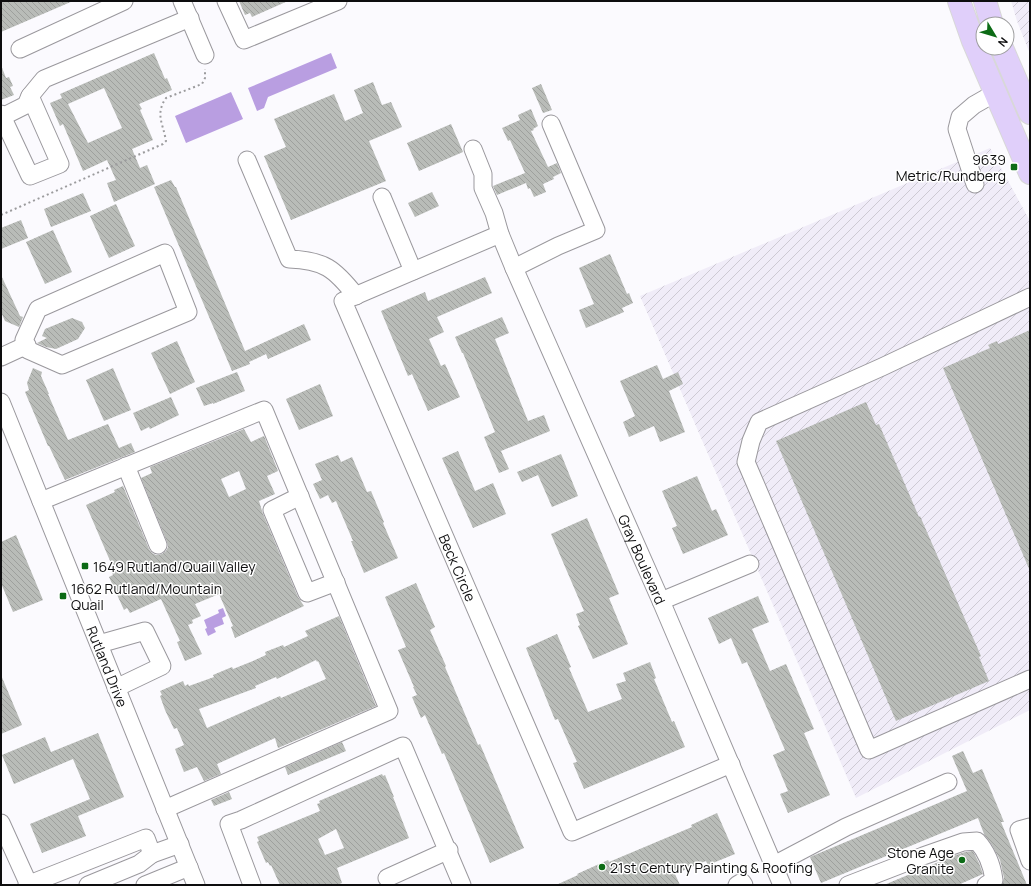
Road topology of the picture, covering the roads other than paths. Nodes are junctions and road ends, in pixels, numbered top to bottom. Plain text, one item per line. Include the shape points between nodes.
1 (124, 1) edge
2 (182, 1) edge
3 (226, 1) edge
4 (338, 1) edge
5 (959, 1) edge
6 (984, 1) edge
7 (989, 16) edge
8 (190, 18) junction
9 (20, 49) dead end
10 (205, 55) road end
11 (1005, 56) edge
12 (995, 93) junction
13 (30, 96) junction
14 (1030, 113) edge
15 (2, 116) edge
16 (552, 124) dead end
17 (473, 149) dead end
18 (247, 160) dead end
19 (1030, 173) edge
20 (975, 184) dead end
21 (382, 197) dead end
22 (500, 234) junction
23 (514, 268) junction
24 (413, 271) junction
25 (356, 296) junction
26 (1030, 298) edge
27 (26, 345) junction
28 (1, 357) edge
29 (1, 402) edge
30 (126, 466) junction
31 (300, 496) junction
32 (41, 501) junction
33 (158, 545) dead end
34 (750, 564) dead end
35 (336, 582) junction
36 (661, 601) junction
37 (99, 644) junction
38 (1030, 679) edge
39 (116, 688) junction
40 (731, 764) junction
41 (948, 782) dead end
42 (165, 809) junction
43 (1, 823) edge
44 (1030, 827) edge
45 (180, 844) junction
46 (449, 850) junction
47 (152, 854) junction
48 (1030, 860) edge
49 (774, 865) junction
50 (189, 867) junction
51 (387, 878) dead end
52 (28, 885) edge
53 (88, 885) edge
54 (145, 885) edge
55 (196, 885) edge
56 (252, 885) edge
57 (462, 885) edge
58 (737, 885) edge
59 (744, 885) edge
60 (782, 885) edge
61 (848, 885) edge
62 (986, 885) edge

1 - 9 street
2 - 8 street
3 - 4 street via 244,40
5 - 12 main road
6 - 7 main road
8 - 10 street
8 - 13 street via 44,79
11 - 14 main road
12 - 19 main road
12 - 20 street via 960,117 957,128
13 - 15 street via 26,105
13 - 15 street via 60,164 30,176
16 - 23 street via 596,230
17 - 22 street, Gray Boulevard via 483,174 483,188
18 - 25 street via 289,259 306,259 327,266 341,277
21 - 24 street
22 - 23 street, Gray Boulevard
22 - 24 street, Beck Circle
23 - 36 street, Gray Boulevard
24 - 25 street, Beck Circle
25 - 40 street, Beck Circle via 343,301 572,832
26 - 38 street via 759,422 746,462 869,750
27 - 27 street via 28,350 62,365 188,312 165,253 38,309 24,340
27 - 28 street
29 - 32 street, Rutland Drive
30 - 31 street via 264,410
30 - 32 street
30 - 33 street
31 - 35 street
31 - 35 street via 272,510 295,565 307,593
32 - 37 street, Rutland Drive
34 - 36 street
35 - 42 street via 389,711
36 - 40 street, Gray Boulevard
37 - 39 street, Rutland Drive
37 - 39 street via 145,631 162,666
39 - 42 street, Rutland Drive
40 - 49 street, Gray Boulevard
41 - 49 street via 846,827
42 - 45 street, Rutland Drive
43 - 52 street
44 - 48 street via 1019,830
45 - 47 street
45 - 50 street, Rutland Drive
46 - 51 street
46 - 56 street via 404,746 229,824
46 - 57 street
47 - 52 street via 146,838
47 - 53 street via 139,864
49 - 60 street, Gray Boulevard
50 - 54 street
50 - 55 street, Rutland Drive
58 - 59 street via 742,882
61 - 62 street via 963,842 977,841 984,849 992,868 994,880

